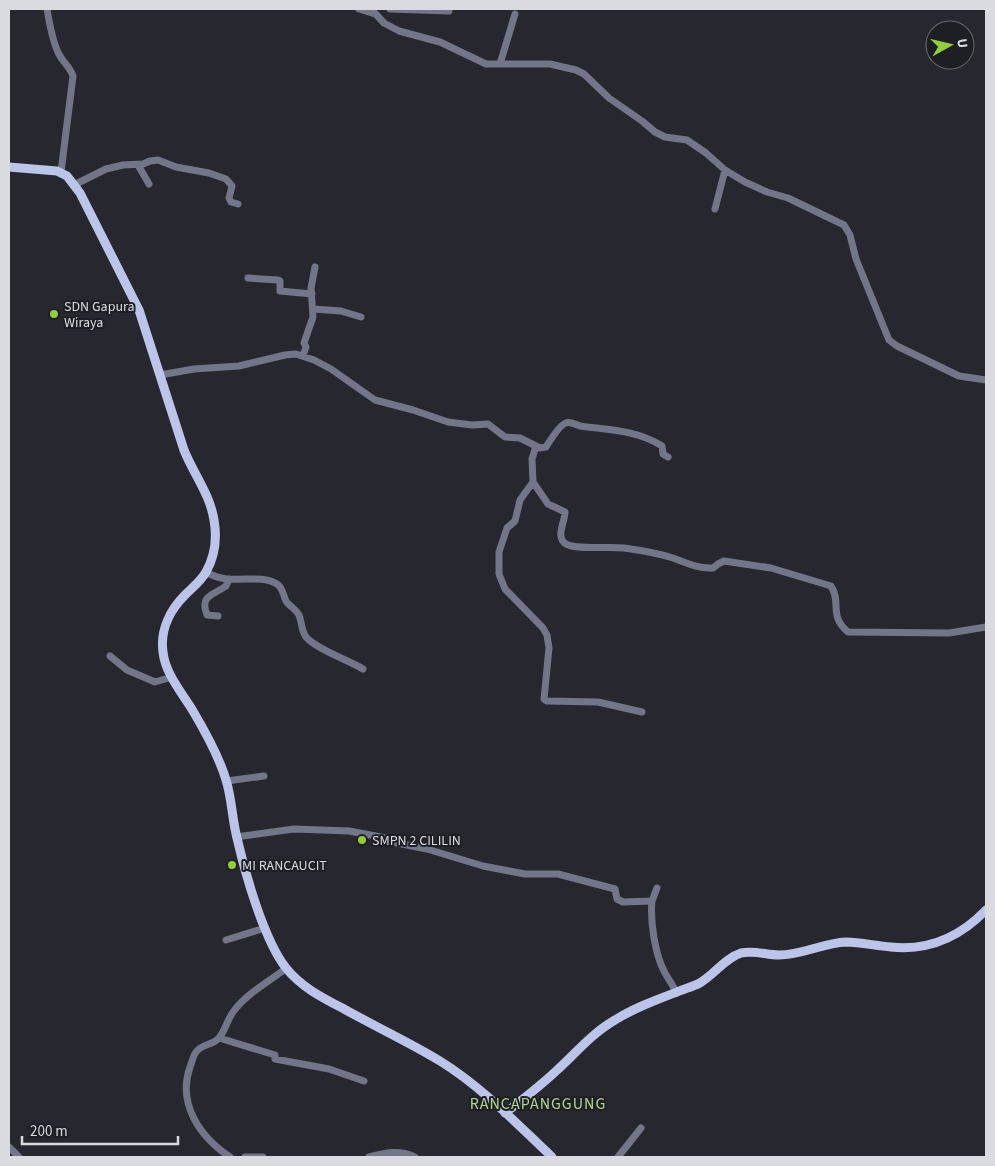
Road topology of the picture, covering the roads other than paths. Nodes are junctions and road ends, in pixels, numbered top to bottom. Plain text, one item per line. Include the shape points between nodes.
1 (48, 9) edge
2 (359, 9) edge
3 (390, 9) edge
4 (373, 11) edge
5 (449, 11) dead end
6 (515, 14) dead end
7 (500, 64) junction
8 (138, 165) junction
9 (9, 167) edge
10 (725, 170) junction
11 (61, 172) junction
12 (149, 184) dead end
13 (74, 185) junction
14 (238, 204) dead end
15 (715, 208) dead end
16 (315, 267) dead end
17 (248, 278) dead end
18 (312, 294) junction
19 (313, 309) junction
20 (361, 317) dead end
21 (303, 356) junction
22 (160, 375) junction
23 (986, 380) edge
24 (536, 446) junction
25 (668, 458) dead end
26 (533, 482) junction
27 (206, 572) junction
28 (228, 579) junction
29 (218, 616) dead end
30 (986, 627) edge
31 (110, 656) dead end
32 (363, 669) dead end
33 (172, 677) junction
34 (642, 712) dead end
35 (264, 776) dead end
36 (227, 781) junction
37 (236, 837) junction
38 (657, 888) dead end
39 (652, 901) junction
40 (986, 910) edge
41 (265, 928) junction
42 (226, 940) dead end
43 (286, 968) junction
44 (676, 992) junction
45 (219, 1038) junction
46 (364, 1081) dead end
47 (505, 1113) junction
48 (641, 1128) dead end
49 (9, 1148) edge
50 (19, 1157) edge
51 (230, 1157) edge
52 (245, 1157) edge
53 (262, 1157) edge
54 (369, 1157) edge
55 (414, 1157) edge
56 (552, 1157) edge
57 (618, 1157) edge

1 - 11 street via 48,21 57,50 73,76
2 - 4 street
3 - 5 street
4 - 7 street via 384,22 405,34 440,42 486,64
6 - 7 street
7 - 10 street via 550,64 576,70 655,132 686,140 706,152
8 - 12 street
8 - 13 street via 109,168
8 - 14 street via 158,160 226,180 232,186 230,202
9 - 11 main road
10 - 15 street
10 - 23 street via 757,188 788,198 844,225 890,340 959,376
11 - 13 main road
13 - 22 main road via 130,291
16 - 18 street
17 - 18 street via 278,280 280,291
18 - 19 street
19 - 20 street via 341,311
19 - 21 street
21 - 22 street via 291,354 239,366
21 - 24 street via 331,369 375,400 448,422 488,424 505,437 520,438
22 - 27 main road via 184,450 213,513 215,545
24 - 25 street via 545,448 562,426 569,423 639,434 662,446 663,454
24 - 26 street via 532,459
26 - 30 street via 548,504 564,512 560,533 565,544 624,548 708,569 724,562 771,568 831,586 836,617 848,632 949,633
26 - 34 street via 520,500 515,521 507,528 499,552 499,566 505,589 547,635 549,648 544,699 598,702
27 - 28 street via 215,578
27 - 33 main road via 183,597 162,632 164,660
28 - 29 street via 224,587 206,600 207,615
28 - 32 street via 276,584 299,615 307,638
31 - 33 street via 122,666 155,682
33 - 36 main road via 198,719
35 - 36 street
36 - 37 main road
37 - 39 street via 294,829 363,833 502,870 558,874 614,890 616,899 621,902
37 - 41 main road
38 - 39 street
39 - 44 street via 654,942 663,970
40 - 44 main road via 958,934 921,946 894,948 844,942 788,954 741,954 703,981
41 - 42 street
41 - 43 main road
43 - 45 street via 241,1003
43 - 47 main road via 314,993 462,1075
44 - 47 main road via 605,1026 555,1073
45 - 46 street via 275,1055 275,1059 329,1069
45 - 51 street via 196,1052 188,1073 187,1100 190,1112 204,1133
47 - 56 main road
48 - 57 street
49 - 50 street
52 - 53 street
54 - 55 street via 395,1152

